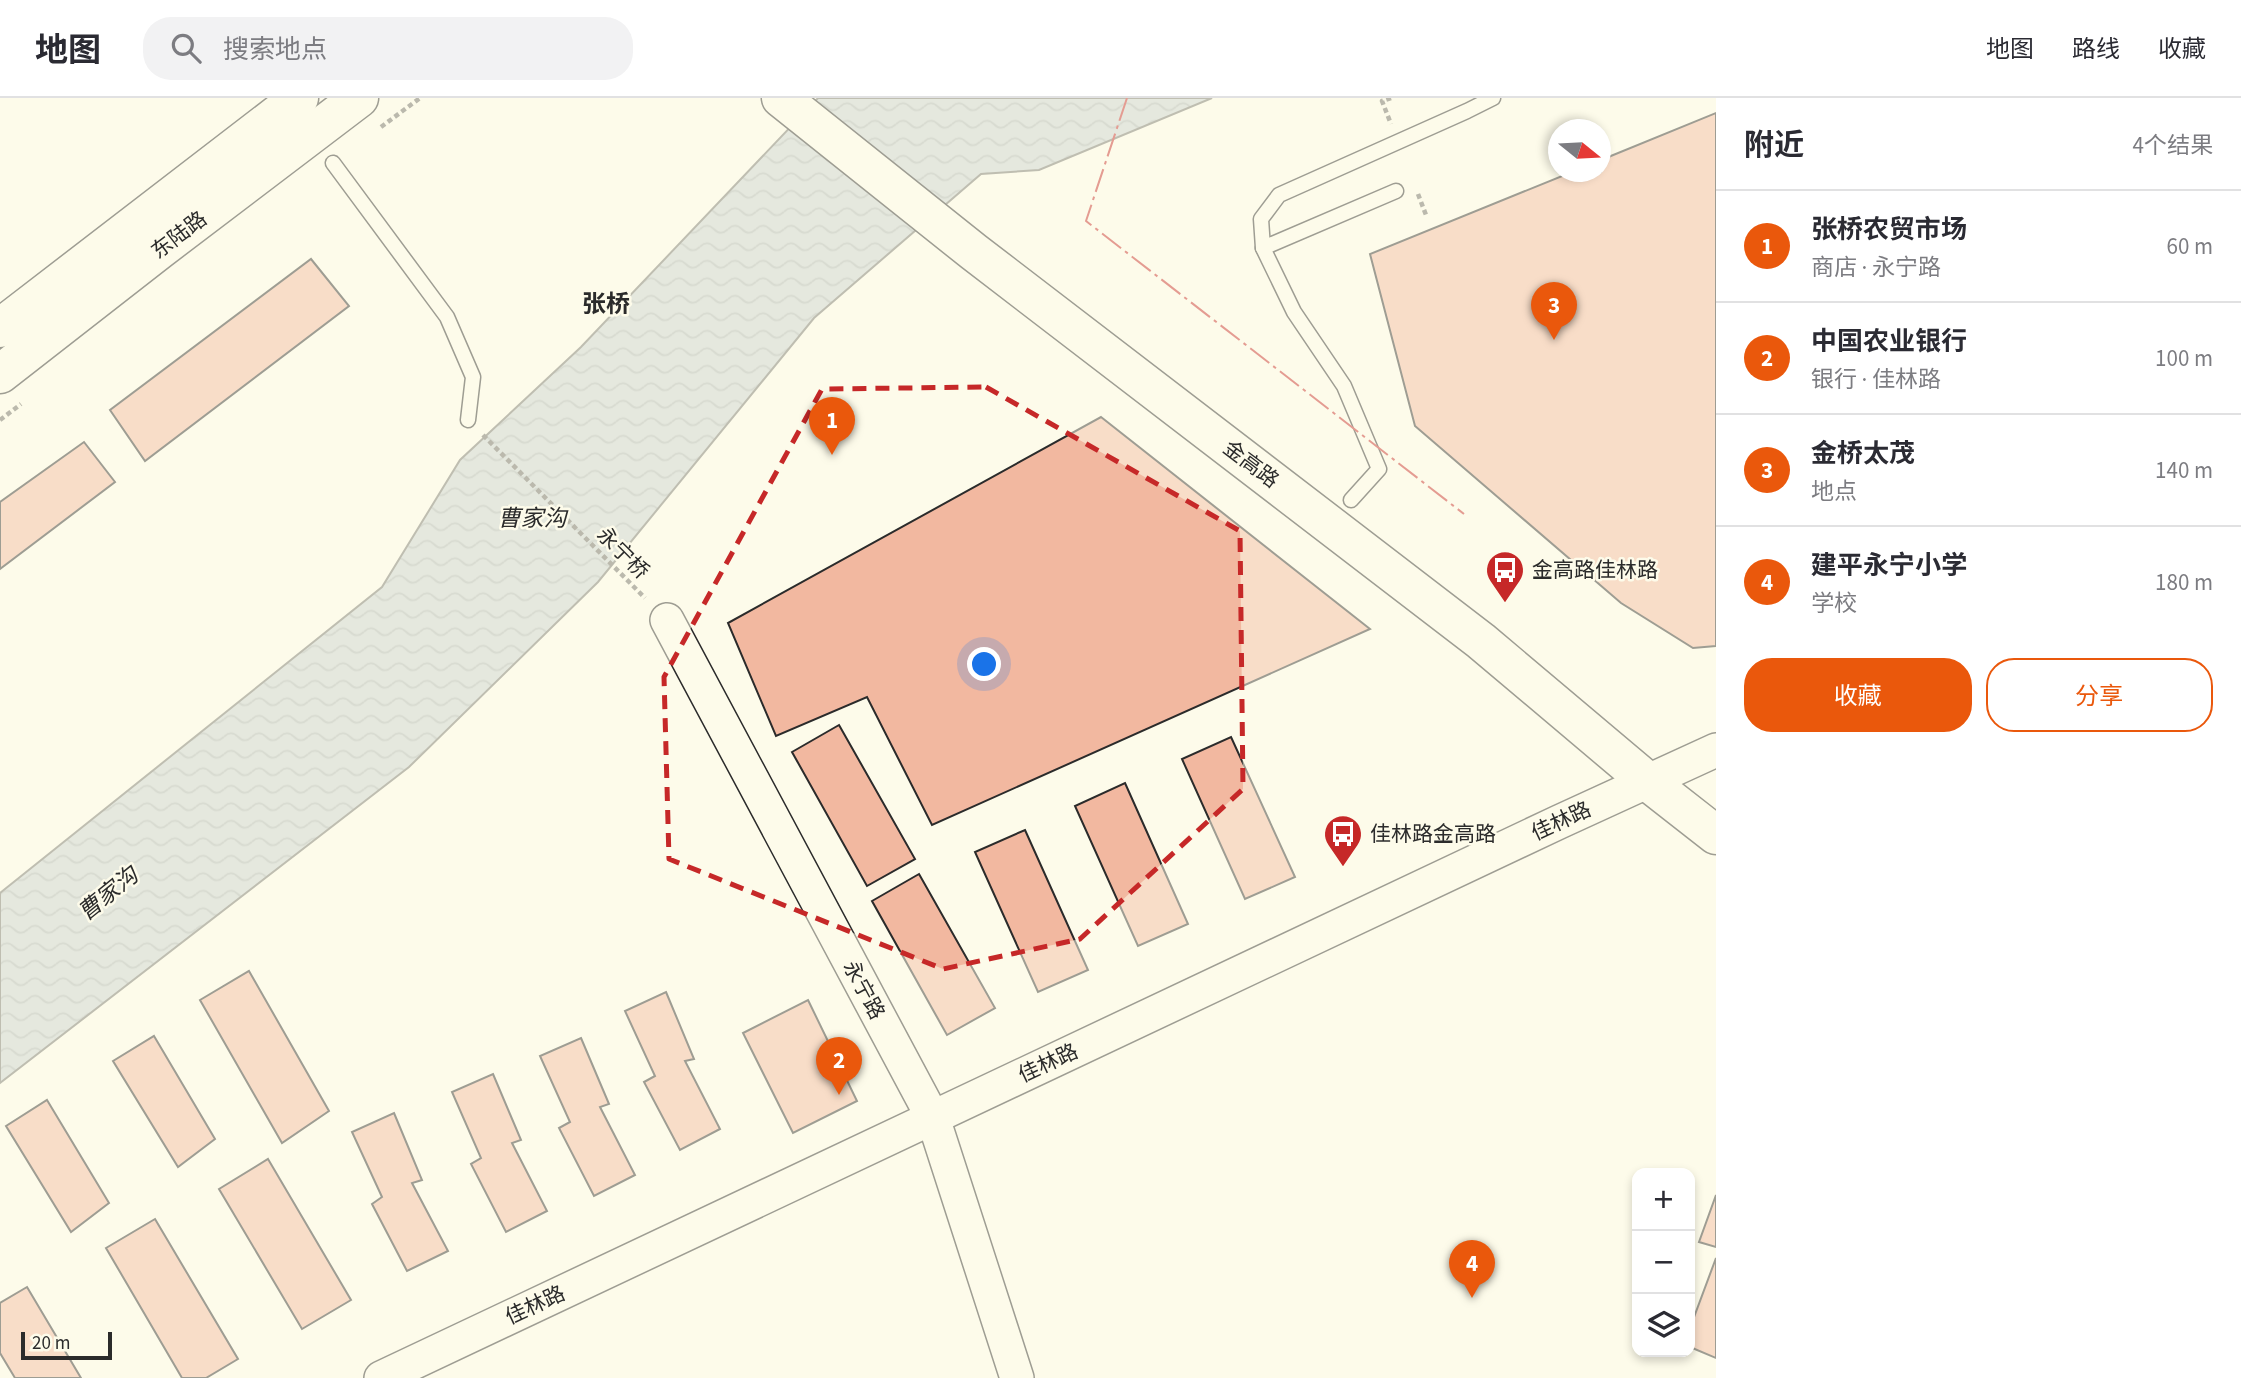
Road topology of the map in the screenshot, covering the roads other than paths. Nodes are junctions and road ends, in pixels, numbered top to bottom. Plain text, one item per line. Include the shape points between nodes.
1 (299, 98) edge
2 (359, 98) edge
3 (781, 98) edge
4 (1493, 98) edge
5 (333, 163) dead end
6 (1396, 191) dead end
7 (1263, 248) junction
8 (0, 328) edge
9 (0, 374) edge
10 (468, 420) road end
11 (1351, 500) dead end
12 (667, 620) road end
13 (1716, 750) edge
14 (1647, 781) junction
15 (1716, 835) edge
16 (933, 1118) junction
17 (381, 1378) edge
18 (1017, 1378) edge

1 - 8 main road, 东陆路
2 - 9 main road, 东陆路
3 - 14 main road, 金高路 via 1481,641
4 - 7 lane via 1279,195 1261,219
5 - 10 lane via 446,317 473,377
6 - 7 lane
7 - 11 lane via 1294,312 1344,386 1379,469
12 - 16 street, 永宁路
13 - 14 street, 佳林路
14 - 15 main road, 金高路
14 - 16 street, 佳林路
16 - 17 street, 佳林路
16 - 18 street, 永宁路

